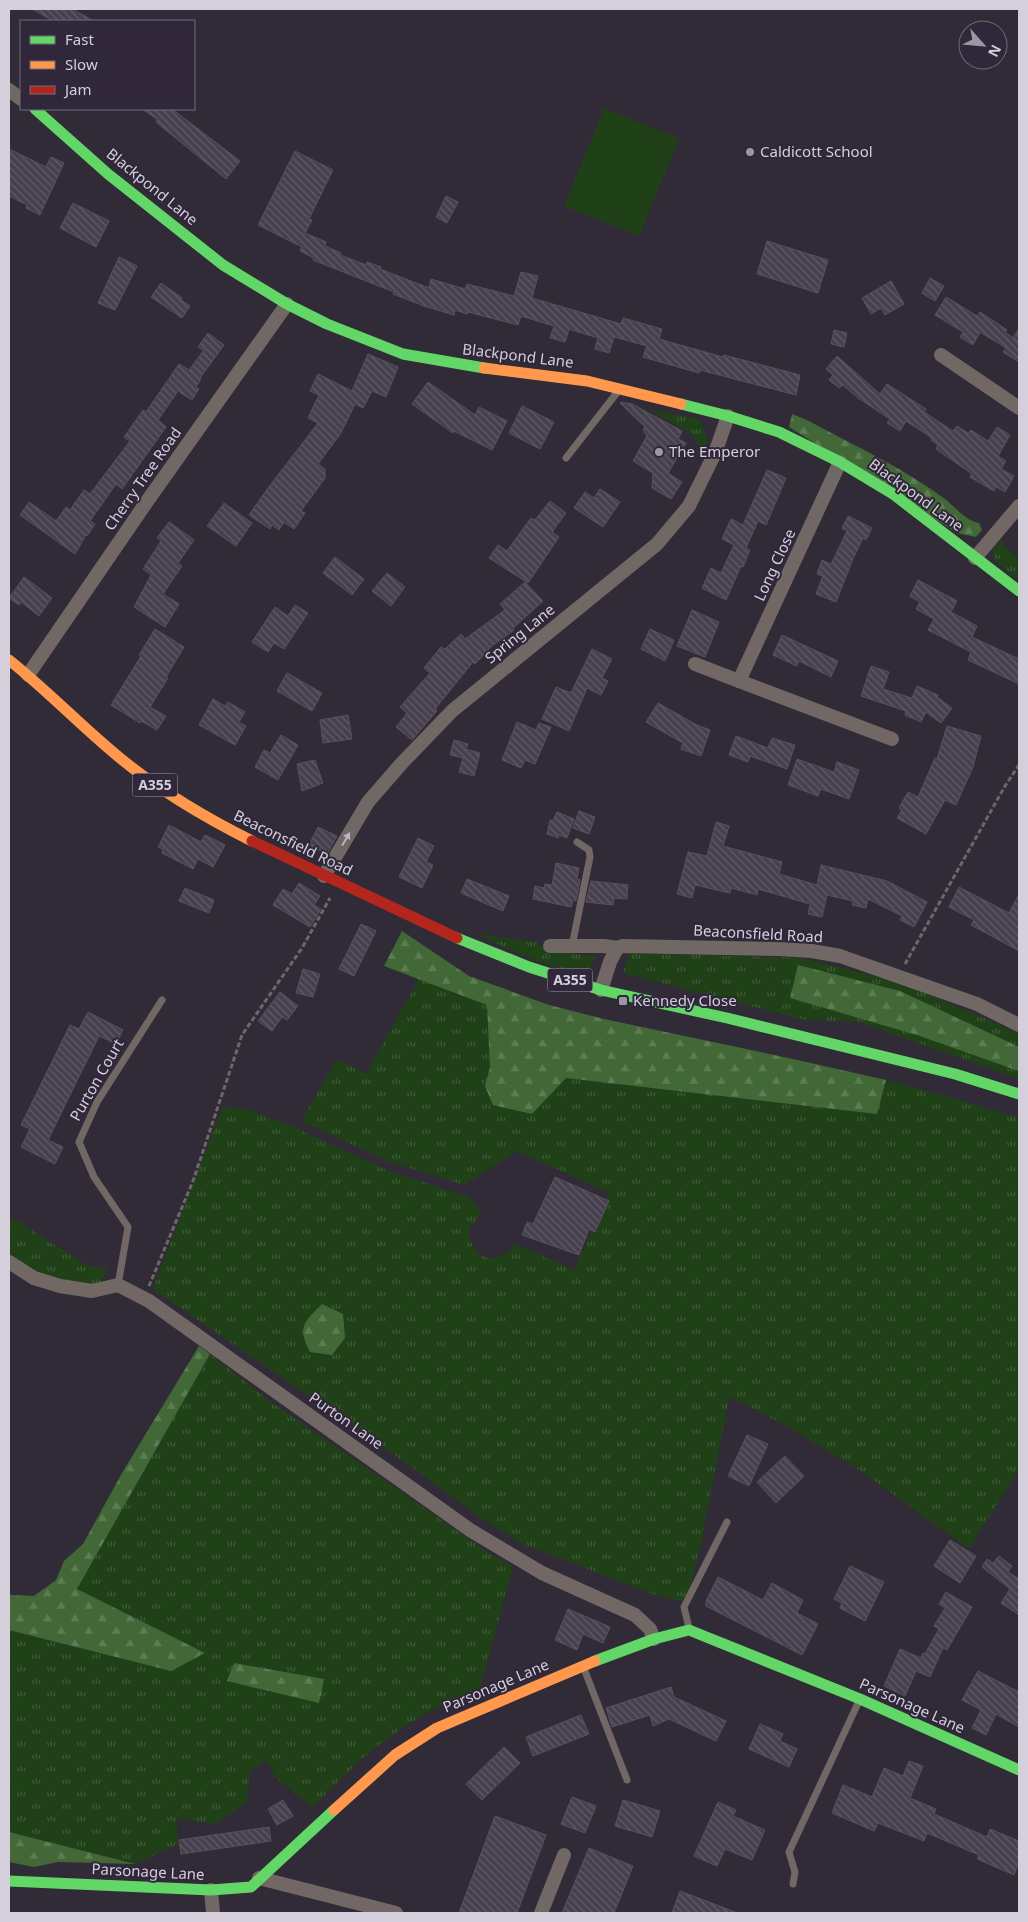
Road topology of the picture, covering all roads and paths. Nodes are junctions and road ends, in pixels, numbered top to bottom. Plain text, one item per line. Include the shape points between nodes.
1 (9, 90) edge
2 (20, 98) edge
3 (36, 110) edge
4 (287, 304) junction
5 (941, 355) dead end
6 (619, 390) junction
7 (1019, 408) edge
8 (728, 416) junction
9 (566, 458) dead end
10 (840, 462) junction
11 (1019, 506) edge
12 (974, 558) junction
13 (1019, 591) edge
14 (9, 660) edge
15 (694, 664) dead end
16 (28, 674) junction
17 (739, 681) junction
18 (892, 740) dead end
19 (1019, 765) edge
20 (577, 842) dead end
21 (324, 876) junction
22 (337, 882) junction
23 (550, 946) dead end
24 (572, 946) junction
25 (617, 948) junction
26 (899, 976) junction
27 (601, 990) junction
28 (162, 1000) dead end
29 (1019, 1026) edge
30 (1019, 1094) edge
31 (9, 1262) edge
32 (118, 1285) junction
33 (144, 1298) junction
34 (727, 1522) dead end
35 (689, 1630) junction
36 (654, 1639) junction
37 (583, 1665) junction
38 (860, 1699) junction
39 (1019, 1770) edge
40 (627, 1780) dead end
41 (564, 1855) dead end
42 (259, 1878) junction
43 (9, 1881) edge
44 (793, 1884) dead end
45 (211, 1890) junction
46 (213, 1913) edge
47 (396, 1913) edge
48 (541, 1913) edge

1 - 2 street
3 - 4 street, Blackpond Lane via 108,174 223,265
4 - 6 street, Blackpond Lane via 352,335 403,354 464,366 587,381
4 - 16 street, Cherry Tree Road
5 - 7 street
6 - 8 street, Blackpond Lane
6 - 9 lane
8 - 10 street, Blackpond Lane via 779,432
21 -> 8 street, Spring Lane via 368,802 452,711 657,544 689,506
10 - 12 street, Blackpond Lane via 893,494
10 - 17 street, Long Close
11 - 12 street
12 - 13 street, Blackpond Lane
14 - 16 street, Beaconsfield Road / A355
15 - 17 street
16 - 21 street, Beaconsfield Road / A355 via 150,781 217,824
17 - 18 street
19 - 26 path
20 - 24 lane via 589,850 590,857
21 - 22 street, Beaconsfield Road / A355
22 - 27 street, Beaconsfield Road / A355 via 469,943
22 - 33 path via 302,948 242,1035 193,1181
23 - 24 street, Beaconsfield Road
24 - 25 street, Beaconsfield Road
25 - 26 street, Beaconsfield Road via 670,946 812,951 840,956
25 - 27 street
26 - 29 street, Beaconsfield Road via 977,1004
27 - 30 street, Beaconsfield Road / A355 via 955,1074
28 - 32 lane, Purton Court via 97,1102 78,1142 94,1177 128,1227
31 - 32 street via 34,1278 60,1286 92,1291
32 - 33 street, Purton Lane
33 - 36 street, Purton Lane via 470,1530 542,1573 635,1615 650,1629
34 - 35 lane via 684,1607
35 - 36 street, Parsonage Lane
35 - 38 street, Parsonage Lane
36 - 37 street, Parsonage Lane
37 - 40 lane
37 - 42 street, Parsonage Lane via 437,1728 412,1744
38 - 39 street, Parsonage Lane
38 - 44 lane via 789,1852 795,1872
41 - 48 street
42 - 45 street, Parsonage Lane via 251,1887
42 - 47 street
43 - 45 street, Parsonage Lane
45 - 46 street

